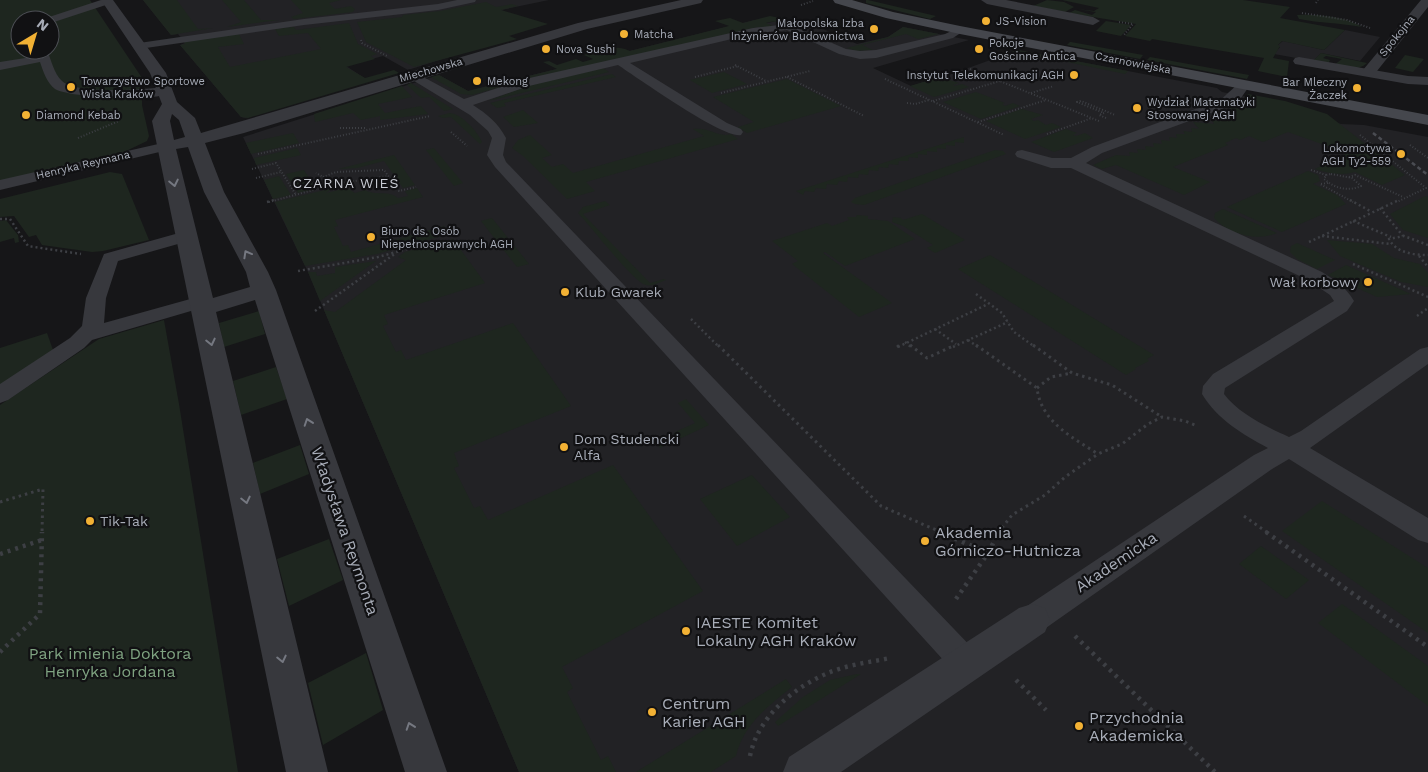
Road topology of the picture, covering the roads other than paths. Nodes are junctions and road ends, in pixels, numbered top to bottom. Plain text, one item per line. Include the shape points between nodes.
1 (472, 0) edge
2 (697, 0) edge
3 (839, 0) edge
4 (987, 0) edge
5 (1427, 0) edge
6 (107, 1) edge
7 (60, 17) edge
8 (1094, 21) dead end
9 (960, 30) junction
10 (139, 46) junction
11 (22, 60) edge
12 (45, 60) edge
13 (1299, 60) dead end
14 (619, 61) junction
15 (0, 66) edge
16 (1368, 73) junction
17 (412, 76) junction
18 (1428, 81) edge
19 (1244, 85) junction
20 (168, 97) junction
21 (454, 116) junction
22 (1428, 120) edge
23 (736, 132) dead end
24 (195, 140) junction
25 (167, 146) junction
26 (1022, 154) dead end
27 (1074, 163) junction
28 (0, 185) edge
29 (186, 236) junction
30 (264, 290) junction
31 (202, 305) junction
32 (86, 335) junction
33 (1428, 354) edge
34 (0, 395) edge
35 (1290, 448) junction
36 (1428, 532) edge
37 (1032, 620) joint
38 (967, 664) junction
39 (307, 772) edge
40 (426, 772) edge
41 (804, 772) edge

1 - 10 lane via 438,7 360,11
2 - 17 street, Miechowska via 583,26
3 - 9 main road, Czarnowiejska
4 - 8 street
5 - 16 street, Spokojna
6 - 7 lane
6 - 10 street, Władysława Reymonta
9 - 14 lane via 949,36 865,55 843,52 788,27 753,31
9 - 19 main road, Czarnowiejska
10 - 20 street, Władysława Reymonta via 158,73
11 - 15 lane
12 - 20 lane via 55,83 64,89
13 - 16 lane
14 - 21 lane via 506,88
14 - 23 lane
16 - 18 lane
17 - 21 lane
17 - 24 street, Miechowska
19 - 22 main road, Czarnowiejska
19 - 27 lane via 1225,103 1097,150
20 - 24 street, Władysława Reymonta via 187,118
20 - 25 street via 161,121
21 - 38 lane via 475,111 497,132 499,140 495,155 500,164
24 - 25 street, Miechowska
30 -> 24 street, Władysława Reymonta via 214,192
25 - 28 lane, Henryka Reymana
25 -> 29 street
26 - 27 lane via 1051,163
27 - 35 lane via 1315,276 1341,294 1344,301 1340,307 1221,379 1212,390 1215,400 1226,411
29 - 31 street
29 - 32 lane via 110,258 96,298 94,322
30 - 31 street
40 -> 30 street, Władysława Reymonta
31 - 32 lane
31 -> 39 street
32 - 34 lane
33 - 35 lane, Akademicka
35 - 36 lane
35 - 37 lane, Akademicka via 1263,462
37 - 38 street, Akademicka
38 - 41 street, Akademicka

